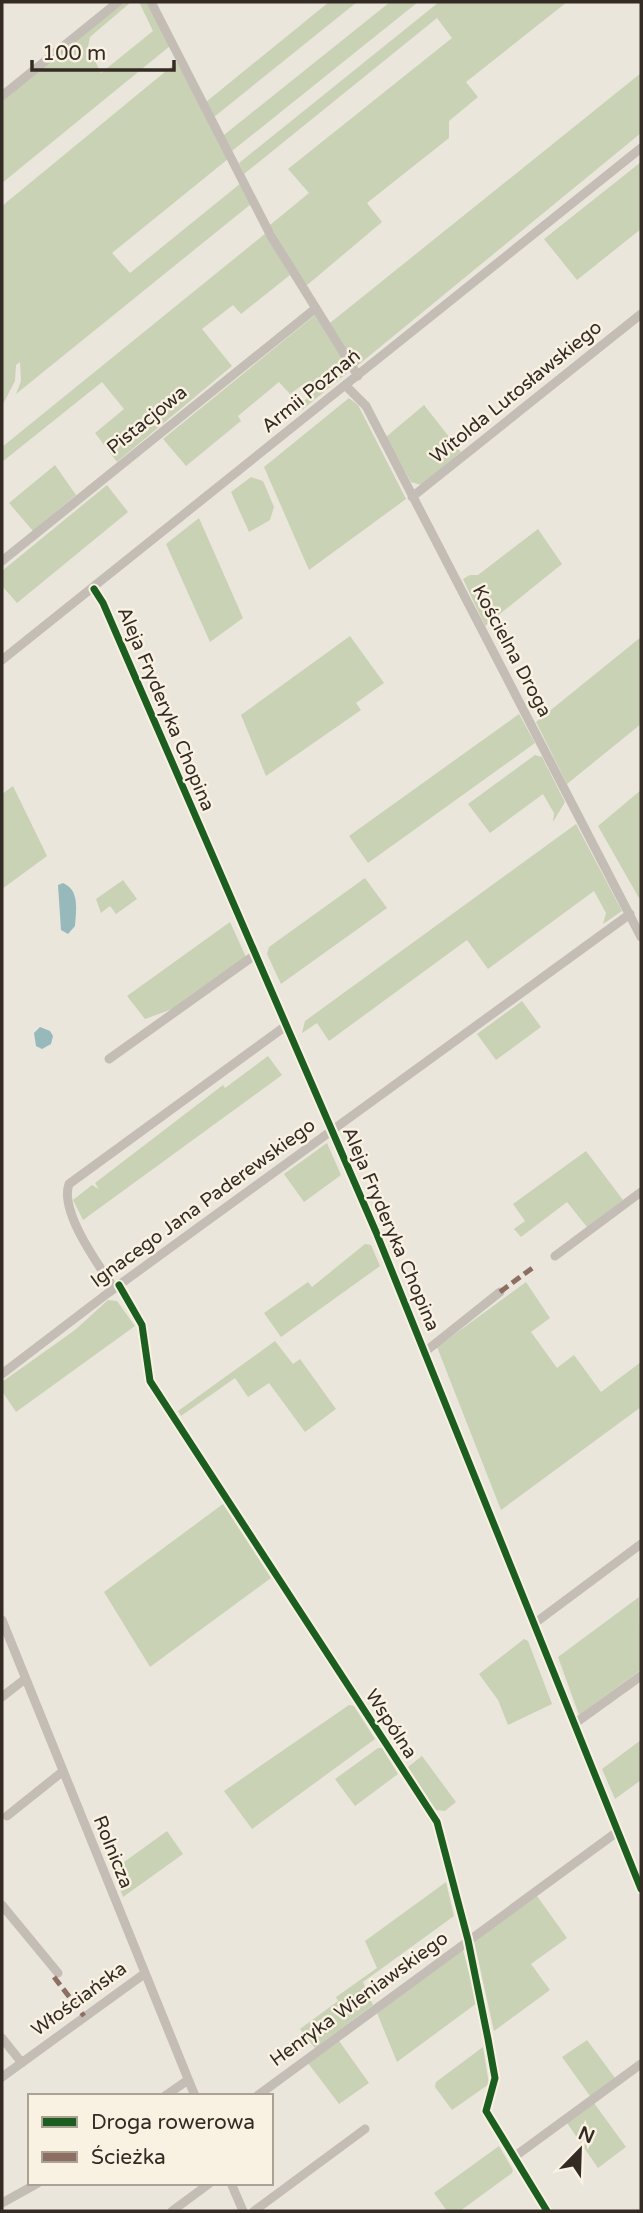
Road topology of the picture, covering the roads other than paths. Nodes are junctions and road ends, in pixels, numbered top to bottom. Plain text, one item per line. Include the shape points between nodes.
1 (118, 2) edge
2 (151, 2) edge
3 (2, 96) edge
4 (641, 148) edge
5 (316, 308) junction
6 (641, 314) edge
7 (358, 376) junction
8 (346, 386) junction
9 (412, 497) junction
10 (2, 561) edge
11 (94, 589) junction
12 (2, 660) edge
13 (630, 914) junction
14 (641, 937) edge
15 (256, 955) junction
16 (287, 1025) junction
17 (109, 1059) dead end
18 (332, 1130) junction
19 (641, 1192) edge
20 (555, 1256) dead end
21 (117, 1286) junction
22 (500, 1292) dead end
23 (426, 1351) junction
24 (2, 1374) edge
25 (641, 1544) edge
26 (2, 1620) edge
27 (535, 1623) junction
28 (641, 1676) edge
29 (25, 1679) junction
30 (2, 1698) edge
31 (574, 1724) junction
32 (62, 1772) junction
33 (7, 1816) dead end
34 (617, 1832) junction
35 (641, 1889) edge
36 (2, 1905) edge
37 (468, 1940) junction
38 (58, 1973) dead end
39 (144, 1974) junction
40 (2, 2038) edge
41 (22, 2063) junction
42 (641, 2064) edge
43 (2, 2077) edge
44 (188, 2080) junction
45 (168, 2094) edge
46 (194, 2094) edge
47 (260, 2094) edge
48 (365, 2130) dead end
49 (514, 2157) junction
50 (34, 2185) edge
51 (207, 2185) edge
52 (232, 2185) edge
53 (2, 2203) edge
54 (172, 2211) edge
55 (243, 2211) edge
56 (254, 2211) edge
57 (547, 2211) edge

1 - 3 street
2 - 5 street via 271,236
4 - 7 street, Armii Poznań
5 - 7 street
5 - 10 street, Pistacjowa
6 - 9 street, Witolda Lutosławskiego
7 - 8 street, Armii Poznań
8 - 9 street, Kościelna Droga via 366,406
8 - 11 street, Armii Poznań
9 - 13 street, Kościelna Droga
11 - 12 street, Armii Poznań
11 - 15 street, Aleja Fryderyka Chopina
13 - 14 street, Kościelna Droga
13 - 18 street, Ignacego Jana Paderewskiego
15 - 16 street, Aleja Fryderyka Chopina
15 - 17 street
16 - 18 street, Aleja Fryderyka Chopina
16 - 21 street, Wspólna via 69,1184 67,1205 91,1255
18 - 21 street, Ignacego Jana Paderewskiego
18 - 23 street, Aleja Fryderyka Chopina
19 - 20 street
21 - 24 street, Ignacego Jana Paderewskiego
21 - 37 street, Wspólna via 142,1325 150,1381 437,1822
22 - 23 street
23 - 27 street, Aleja Fryderyka Chopina
25 - 27 street
26 - 29 street, Rolnicza
27 - 31 street, Aleja Fryderyka Chopina
28 - 31 street
29 - 30 street
29 - 32 street, Rolnicza
31 - 34 street, Aleja Fryderyka Chopina
32 - 33 street
32 - 39 street, Rolnicza
34 - 35 street, Aleja Fryderyka Chopina
34 - 37 street, Henryka Wieniawskiego
36 - 38 street
37 - 47 street, Henryka Wieniawskiego
37 - 49 street, Wspólna via 495,2078 486,2110
39 - 41 street, Włościańska
39 - 44 street, Rolnicza
40 - 41 street
41 - 43 street, Włościańska
42 - 49 street
44 - 45 street
44 - 46 street, Rolnicza
48 - 56 street
49 - 57 street, Wspólna
50 - 53 street
51 - 54 street
52 - 55 street

